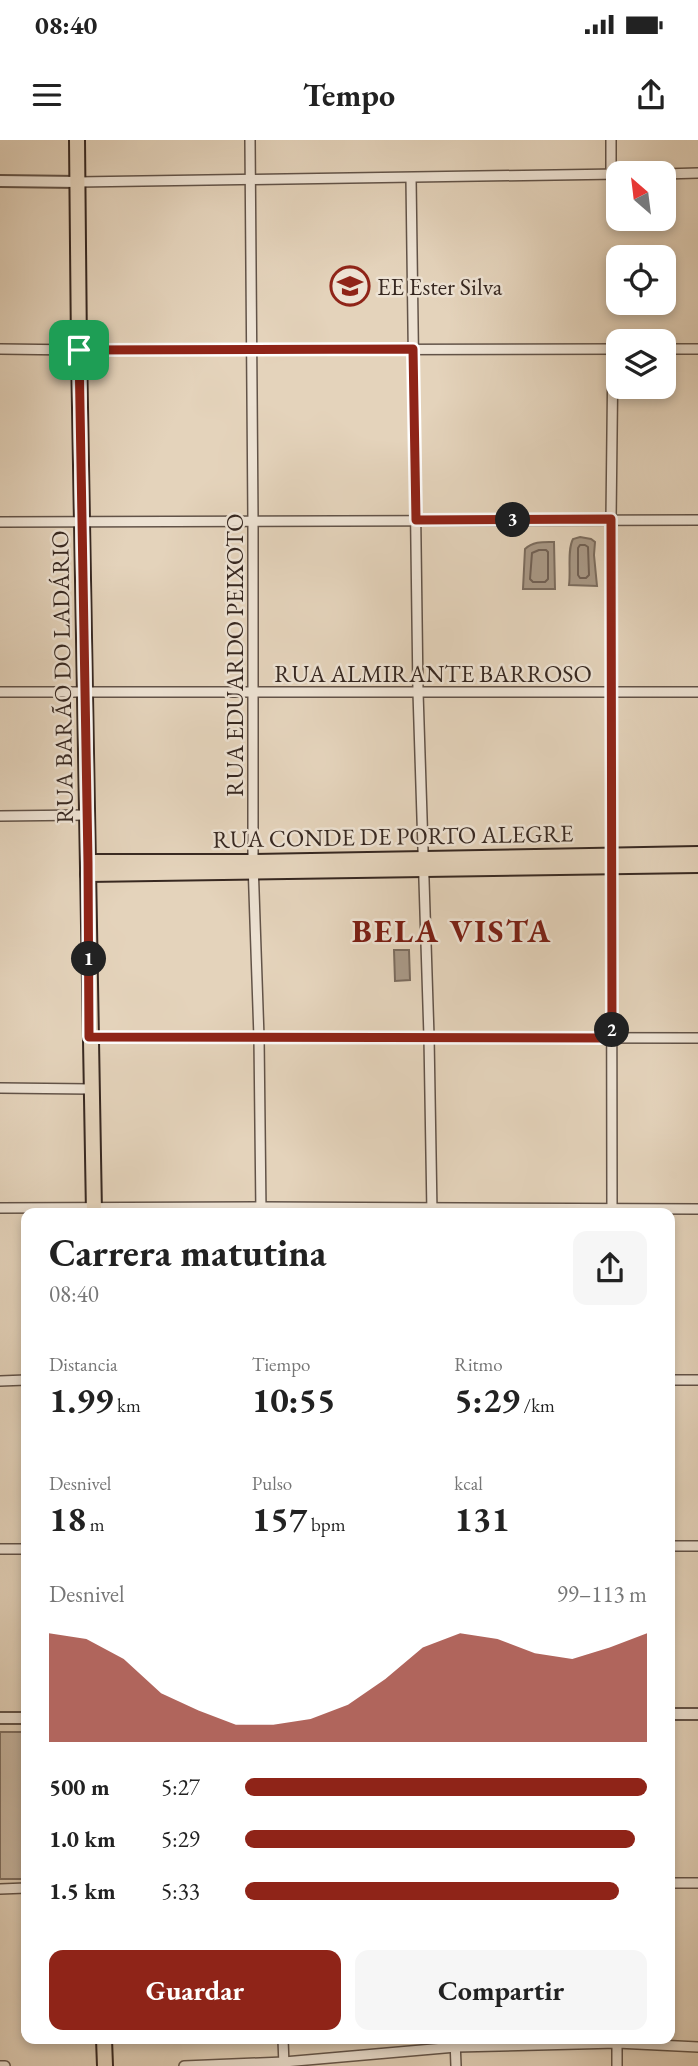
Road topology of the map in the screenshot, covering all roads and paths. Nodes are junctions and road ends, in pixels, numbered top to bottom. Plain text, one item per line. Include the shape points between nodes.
1 (77, 140) edge
2 (250, 140) edge
3 (611, 140) edge
4 (613, 161) edge
5 (698, 173) edge
6 (606, 174) edge
7 (676, 174) edge
8 (411, 178) junction
9 (250, 180) junction
10 (0, 181) edge
11 (78, 181) junction
12 (0, 349) edge
13 (250, 349) junction
14 (413, 349) junction
15 (606, 349) edge
16 (676, 349) edge
17 (698, 349) edge
18 (79, 350) junction
19 (614, 399) edge
20 (611, 519) junction
21 (416, 520) junction
22 (698, 520) edge
23 (0, 522) edge
24 (82, 522) junction
25 (253, 522) junction
26 (0, 692) edge
27 (418, 692) junction
28 (611, 692) junction
29 (698, 692) edge
30 (84, 693) junction
31 (253, 693) junction
32 (86, 815) junction
33 (0, 816) edge
34 (698, 854) edge
35 (613, 861) junction
36 (423, 864) junction
37 (698, 865) edge
38 (253, 867) junction
39 (88, 868) junction
40 (89, 1037) junction
41 (429, 1037) junction
42 (259, 1038) junction
43 (612, 1038) junction
44 (698, 1038) edge
45 (0, 1088) edge
46 (90, 1089) junction
47 (0, 1208) edge
48 (21, 1208) edge
49 (94, 1208) edge
50 (260, 1208) edge
51 (432, 1208) edge
52 (612, 1208) edge
53 (698, 1209) edge
54 (675, 1210) edge
55 (21, 1380) edge
56 (675, 1380) edge
57 (698, 1380) edge
58 (0, 1381) edge
59 (675, 1546) edge
60 (698, 1546) edge
61 (0, 1549) edge
62 (21, 1549) edge
63 (675, 1714) edge
64 (698, 1714) edge
65 (0, 1718) edge
66 (21, 1718) edge
67 (675, 1883) edge
68 (698, 1883) edge
69 (21, 1888) edge
70 (0, 1889) edge
71 (104, 2044) edge
72 (284, 2044) edge
73 (448, 2044) edge
74 (456, 2044) edge
75 (617, 2044) edge
76 (658, 2044) edge
77 (698, 2047) edge
78 (284, 2064) edge
79 (0, 2066) edge
80 (5, 2066) edge
81 (104, 2066) edge
82 (184, 2066) edge
83 (456, 2066) edge
84 (617, 2066) edge

1 - 11 main road, RUA BARÃO DO LADÁRIO
2 - 9 street, RUA EDUARDO PEIXOTO
3 - 4 street
5 - 7 street
6 - 8 street
8 - 9 street
8 - 14 street
9 - 11 street
9 - 13 street, RUA EDUARDO PEIXOTO
10 - 11 street
11 - 18 main road, RUA BARÃO DO LADÁRIO
12 - 18 street
13 - 14 street
13 - 18 street
13 - 25 street, RUA EDUARDO PEIXOTO
14 - 15 street
14 - 21 street
16 - 17 street
18 - 24 main road, RUA BARÃO DO LADÁRIO
19 - 20 street
20 - 21 street
20 - 22 street
20 - 28 street
21 - 25 street
21 - 27 street
23 - 24 street
24 - 25 street
24 - 30 main road, RUA BARÃO DO LADÁRIO
25 - 31 street, RUA EDUARDO PEIXOTO
26 - 30 street, RUA ALMIRANTE BARROSO
27 - 28 street, RUA ALMIRANTE BARROSO
27 - 31 street, RUA ALMIRANTE BARROSO
27 - 36 street
28 - 29 street, RUA ALMIRANTE BARROSO
28 - 35 street
30 - 31 street, RUA ALMIRANTE BARROSO
30 - 32 main road, RUA BARÃO DO LADÁRIO
31 - 38 street, RUA EDUARDO PEIXOTO
32 - 33 street
32 - 39 main road, RUA BARÃO DO LADÁRIO
34 - 35 main road, RUA CONDE DE PORTO ALEGRE
35 - 36 main road, RUA CONDE DE PORTO ALEGRE
35 - 37 main road, RUA CONDE DE PORTO ALEGRE
35 - 43 street
36 - 38 main road, RUA CONDE DE PORTO ALEGRE
36 - 41 street
38 - 39 main road, RUA CONDE DE PORTO ALEGRE
38 - 42 street, RUA EDUARDO PEIXOTO
39 - 40 main road, RUA BARÃO DO LADÁRIO
40 - 42 street
40 - 46 main road, RUA BARÃO DO LADÁRIO
41 - 42 street
41 - 43 street
41 - 51 street
42 - 50 street, RUA EDUARDO PEIXOTO
43 - 44 street
43 - 52 street
45 - 46 street
46 - 49 main road, RUA BARÃO DO LADÁRIO
47 - 48 street
53 - 54 street
55 - 58 street
56 - 57 street
59 - 60 street
61 - 62 street
63 - 64 street
65 - 66 street
67 - 68 street
69 - 70 street
71 - 81 main road
72 - 78 street
73 - 78 street
74 - 83 street
75 - 84 street
76 - 77 street
78 - 82 street
79 - 80 street

